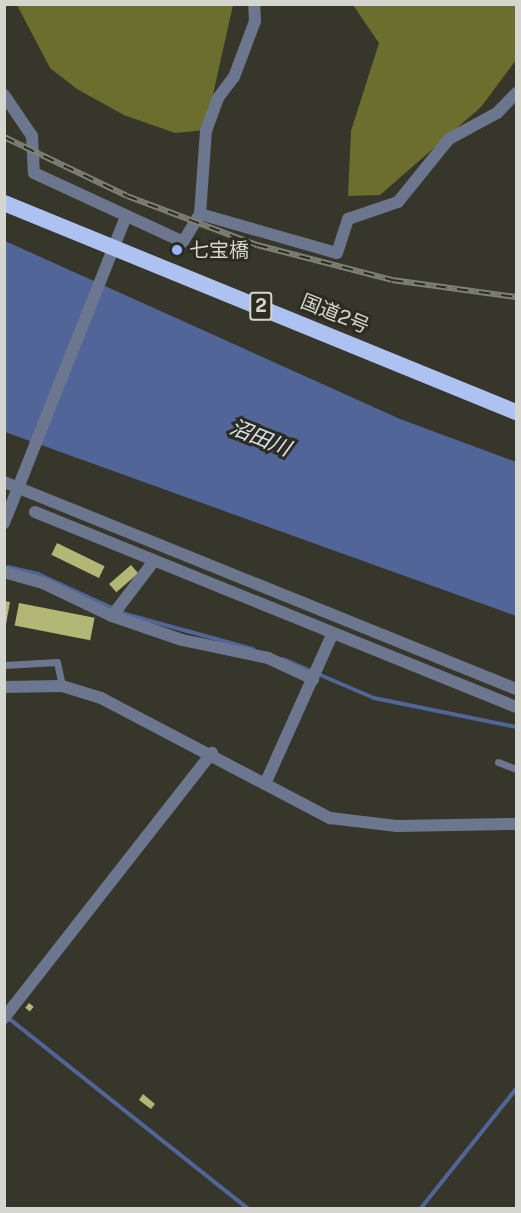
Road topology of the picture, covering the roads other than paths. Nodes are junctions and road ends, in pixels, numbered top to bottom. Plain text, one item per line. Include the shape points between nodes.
1 (254, 4) edge
2 (516, 93) edge
3 (4, 95) edge
4 (4, 203) edge
5 (200, 214) junction
6 (126, 217) junction
7 (116, 246) junction
8 (516, 412) edge
9 (4, 482) edge
10 (21, 485) junction
11 (35, 512) dead end
12 (4, 523) edge
13 (154, 561) junction
14 (4, 572) edge
15 (112, 616) junction
16 (332, 635) junction
17 (4, 665) edge
18 (313, 679) junction
19 (62, 686) junction
20 (4, 687) edge
21 (516, 689) edge
22 (516, 707) edge
23 (212, 753) junction
24 (498, 762) dead end
25 (516, 769) edge
26 (265, 783) junction
27 (516, 824) edge
28 (4, 1018) edge

1 - 5 street via 255,21 234,77 218,98 207,131
2 - 5 street via 497,113 449,139 398,202 348,219 337,253
3 - 6 street via 32,136 34,173
4 - 7 highway, 国道2号 / 2
5 - 6 street via 183,242
6 - 7 street
7 - 8 highway, 国道2号 / 2
7 - 10 street
9 - 10 street
10 - 12 street
10 - 21 street
11 - 13 street
13 - 15 street
13 - 16 street
14 - 15 street via 43,583
15 - 18 street via 182,640 268,658
16 - 18 street
16 - 22 street
17 - 19 lane via 57,662
18 - 26 street
19 - 20 street
19 - 23 street via 101,698
23 - 26 street
23 - 28 street
24 - 25 lane
26 - 27 street via 304,806 353,824

